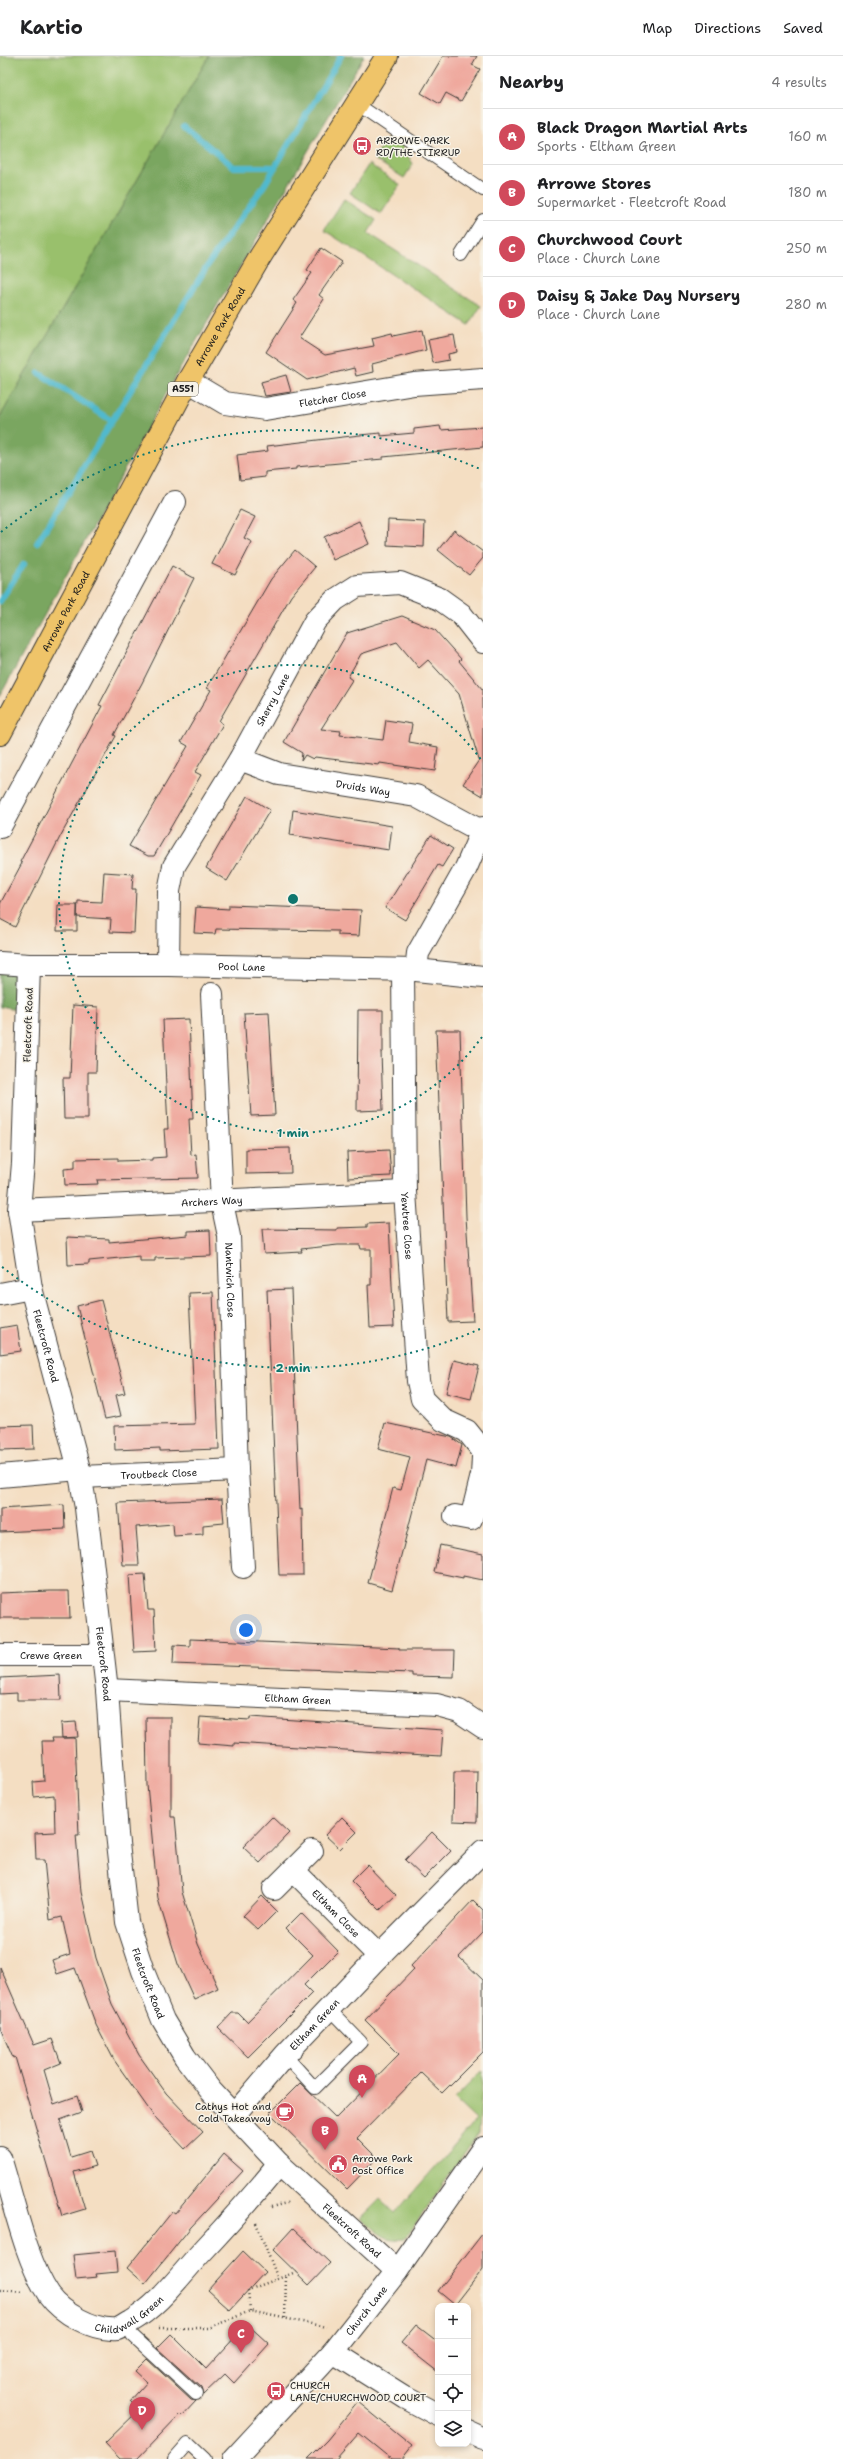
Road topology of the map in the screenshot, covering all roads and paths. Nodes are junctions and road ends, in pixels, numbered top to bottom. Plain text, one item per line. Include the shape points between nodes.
1 (388, 56) edge
2 (357, 104) junction
3 (483, 190) edge
4 (483, 220) edge
5 (461, 255) dead end
6 (483, 379) edge
7 (188, 381) junction
8 (175, 502) dead end
9 (476, 620) edge
10 (483, 642) edge
11 (0, 734) edge
12 (240, 759) junction
13 (0, 827) edge
14 (482, 829) edge
15 (0, 963) edge
16 (29, 965) junction
17 (168, 965) junction
18 (410, 971) junction
19 (483, 977) edge
20 (212, 994) dead end
21 (405, 1192) junction
22 (222, 1202) junction
23 (19, 1210) junction
24 (31, 1288) junction
25 (0, 1294) edge
26 (483, 1451) edge
27 (483, 1457) edge
28 (237, 1470) junction
29 (80, 1473) junction
30 (0, 1476) edge
31 (465, 1524) dead end
32 (243, 1567) dead end
33 (0, 1655) edge
34 (102, 1655) junction
35 (107, 1690) junction
36 (483, 1727) edge
37 (312, 1850) dead end
38 (483, 1851) edge
39 (293, 1870) junction
40 (274, 1889) dead end
41 (379, 1956) junction
42 (330, 2010) junction
43 (285, 2056) junction
44 (234, 2115) junction
45 (483, 2148) edge
46 (0, 2158) edge
47 (279, 2164) junction
48 (306, 2190) junction
49 (249, 2210) junction
50 (397, 2271) junction
51 (296, 2272) dead end
52 (286, 2275) junction
53 (278, 2279) junction
54 (250, 2311) junction
55 (285, 2318) junction
56 (130, 2325) junction
57 (328, 2328) dead end
58 (333, 2352) junction
59 (196, 2394) dead end
60 (435, 2413) edge
61 (471, 2432) edge
62 (483, 2438) edge
63 (174, 2459) edge
64 (205, 2459) edge
65 (234, 2459) edge

1 - 2 main road, Arrowe Park Road / A551
2 - 3 lane
2 - 7 main road, Arrowe Park Road / A551 via 260,257
4 - 5 lane
6 - 7 street, Fletcher Close via 414,384 265,409 225,403
7 - 11 main road, Arrowe Park Road / A551
8 - 13 street
9 - 10 street, Sherry Lane
9 - 12 street, Sherry Lane via 461,614 440,599 400,583 357,586 335,600 315,621
12 - 14 street, Druids Way via 279,774 416,796
12 - 17 street, Sherry Lane via 174,866 169,891
14 - 18 street via 466,868
15 - 16 street, Pool Lane
16 - 17 street, Pool Lane
16 - 23 street, Fleetcroft Road via 23,1163
17 - 18 street, Pool Lane
18 - 19 street, Pool Lane
18 - 21 street, Yewtree Close
20 - 22 street, Nantwich Close
21 - 22 street, Archers Way
21 - 26 street, Yewtree Close via 418,1381 422,1399 442,1420 467,1431
22 - 23 street, Archers Way
22 - 28 street, Nantwich Close via 229,1236
23 - 24 street, Fleetcroft Road
24 - 25 street
24 - 29 street, Fleetcroft Road
27 - 31 street via 482,1475
28 - 29 street, Troutbeck Close
28 - 32 street, Nantwich Close
29 - 30 street, Troutbeck Close
29 - 34 street, Fleetcroft Road
33 - 34 street, Crewe Green
34 - 35 street, Fleetcroft Road
35 - 36 street, Eltham Green via 437,1705 459,1711
35 - 44 street, Fleetcroft Road via 116,1834 127,1922 163,2020 211,2092
37 - 39 street
38 - 41 street, Eltham Green
39 - 40 street
39 - 41 street, Eltham Close
41 - 42 street, Eltham Green
42 - 43 street, Eltham Green
42 - 43 lane via 361,2042 315,2088
43 - 44 street, Eltham Green
44 - 47 street, Fleetcroft Road
45 - 50 street, Church Lane
46 - 56 street, Childwall Green via 35,2270 58,2307 96,2326 117,2329
47 - 48 street, Fleetcroft Road
47 - 49 street, Childwall Green
48 - 49 path via 295,2200
48 - 50 street, Fleetcroft Road
49 - 53 path
49 - 56 street, Childwall Green via 161,2300
50 - 58 street, Church Lane
51 - 52 path
52 - 53 path
52 - 55 path
53 - 54 path via 248,2290
54 - 55 path
54 - 56 path via 209,2328
55 - 57 path
56 - 59 lane via 132,2334
58 - 60 street
58 - 65 street, Church Lane
61 - 62 street
63 - 64 lane via 188,2443

